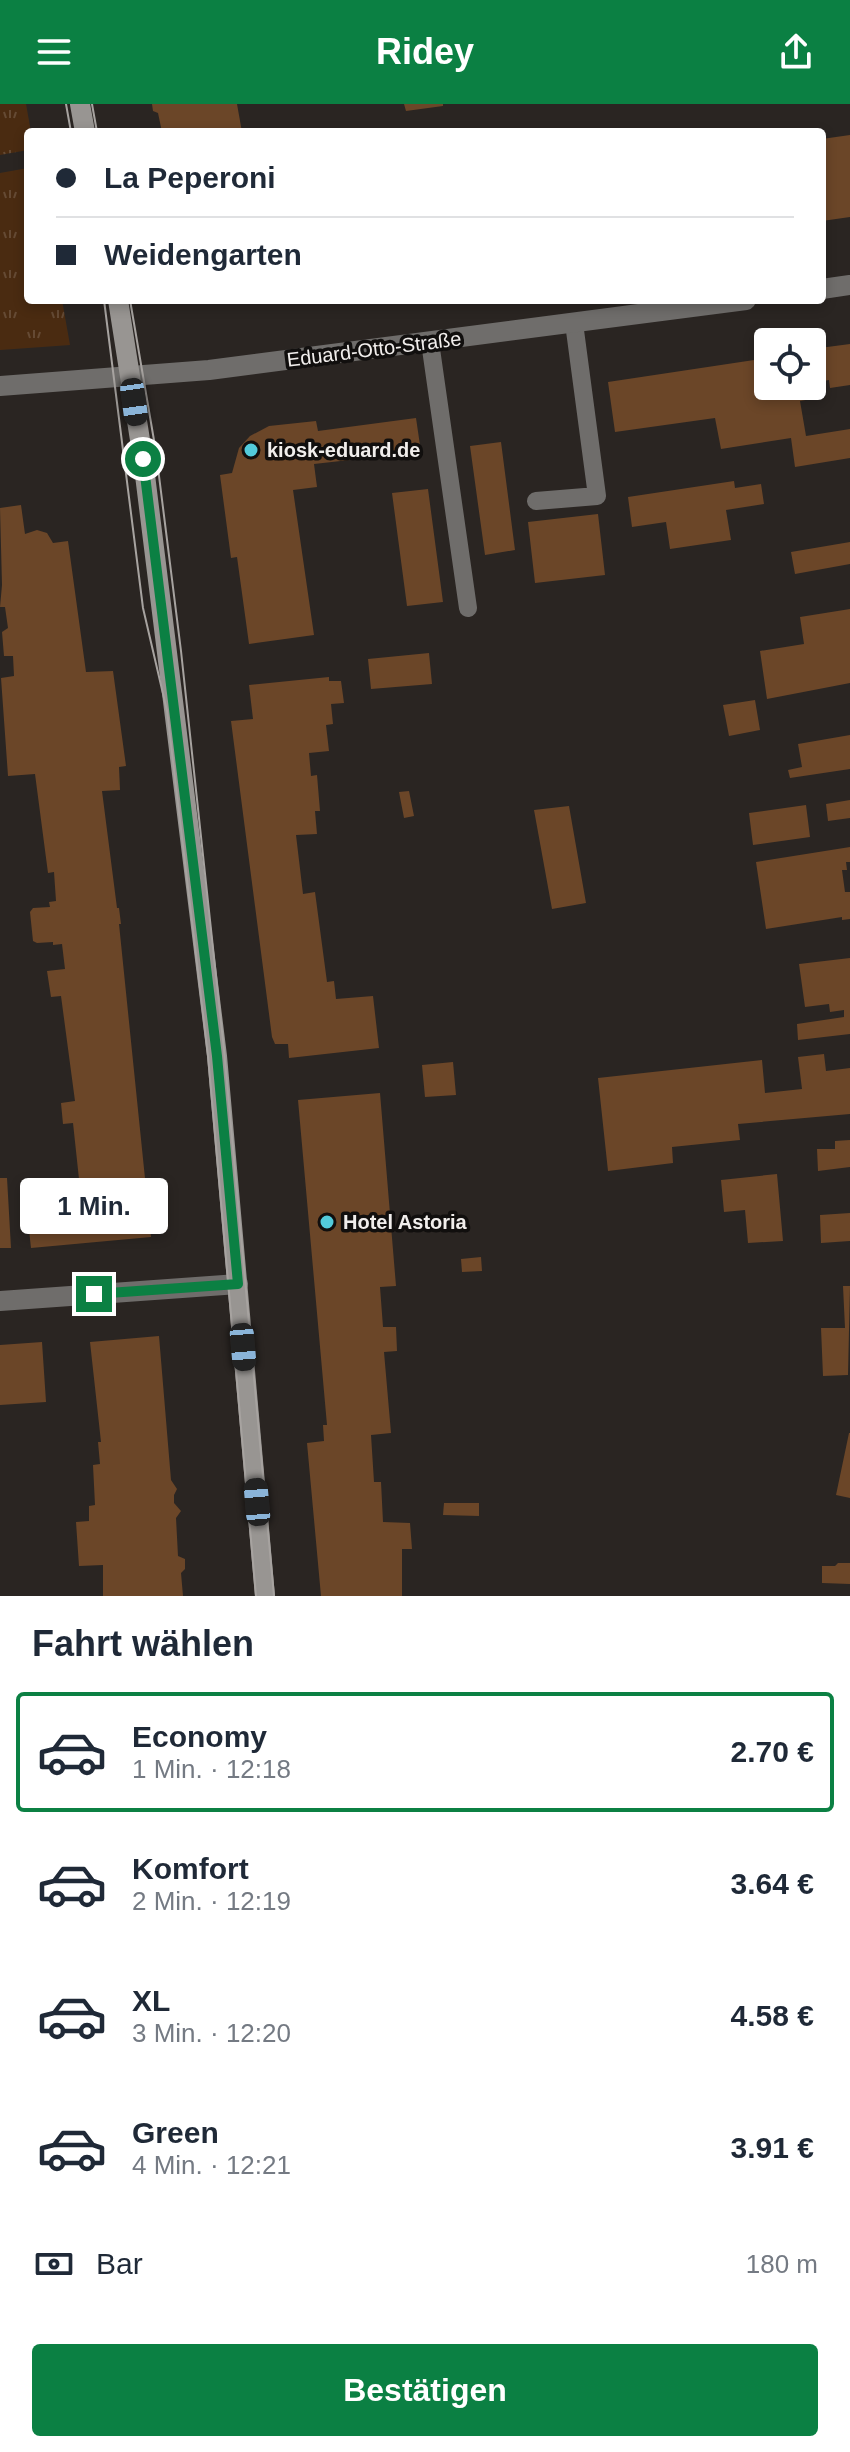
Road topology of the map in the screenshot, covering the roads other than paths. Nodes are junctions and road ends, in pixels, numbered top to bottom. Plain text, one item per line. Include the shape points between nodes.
1 (80, 104) edge
2 (84, 128) edge
3 (850, 285) edge
4 (826, 288) edge
5 (119, 304) edge
6 (716, 304) edge
7 (574, 323) junction
8 (430, 342) junction
9 (131, 377) junction
10 (0, 386) edge
11 (536, 501) dead end
12 (468, 608) dead end
13 (238, 1284) junction
14 (0, 1301) edge
15 (265, 1596) edge

1 - 2 main road
3 - 4 street
5 - 9 main road
6 - 7 street, Eduard-Otto-Straße
7 - 8 street, Eduard-Otto-Straße
7 - 11 lane via 597,496
8 - 9 street, Eduard-Otto-Straße
8 - 12 lane
9 - 10 street, Eduard-Otto-Straße
9 - 13 main road via 217,1056
13 - 14 street
13 - 15 main road

